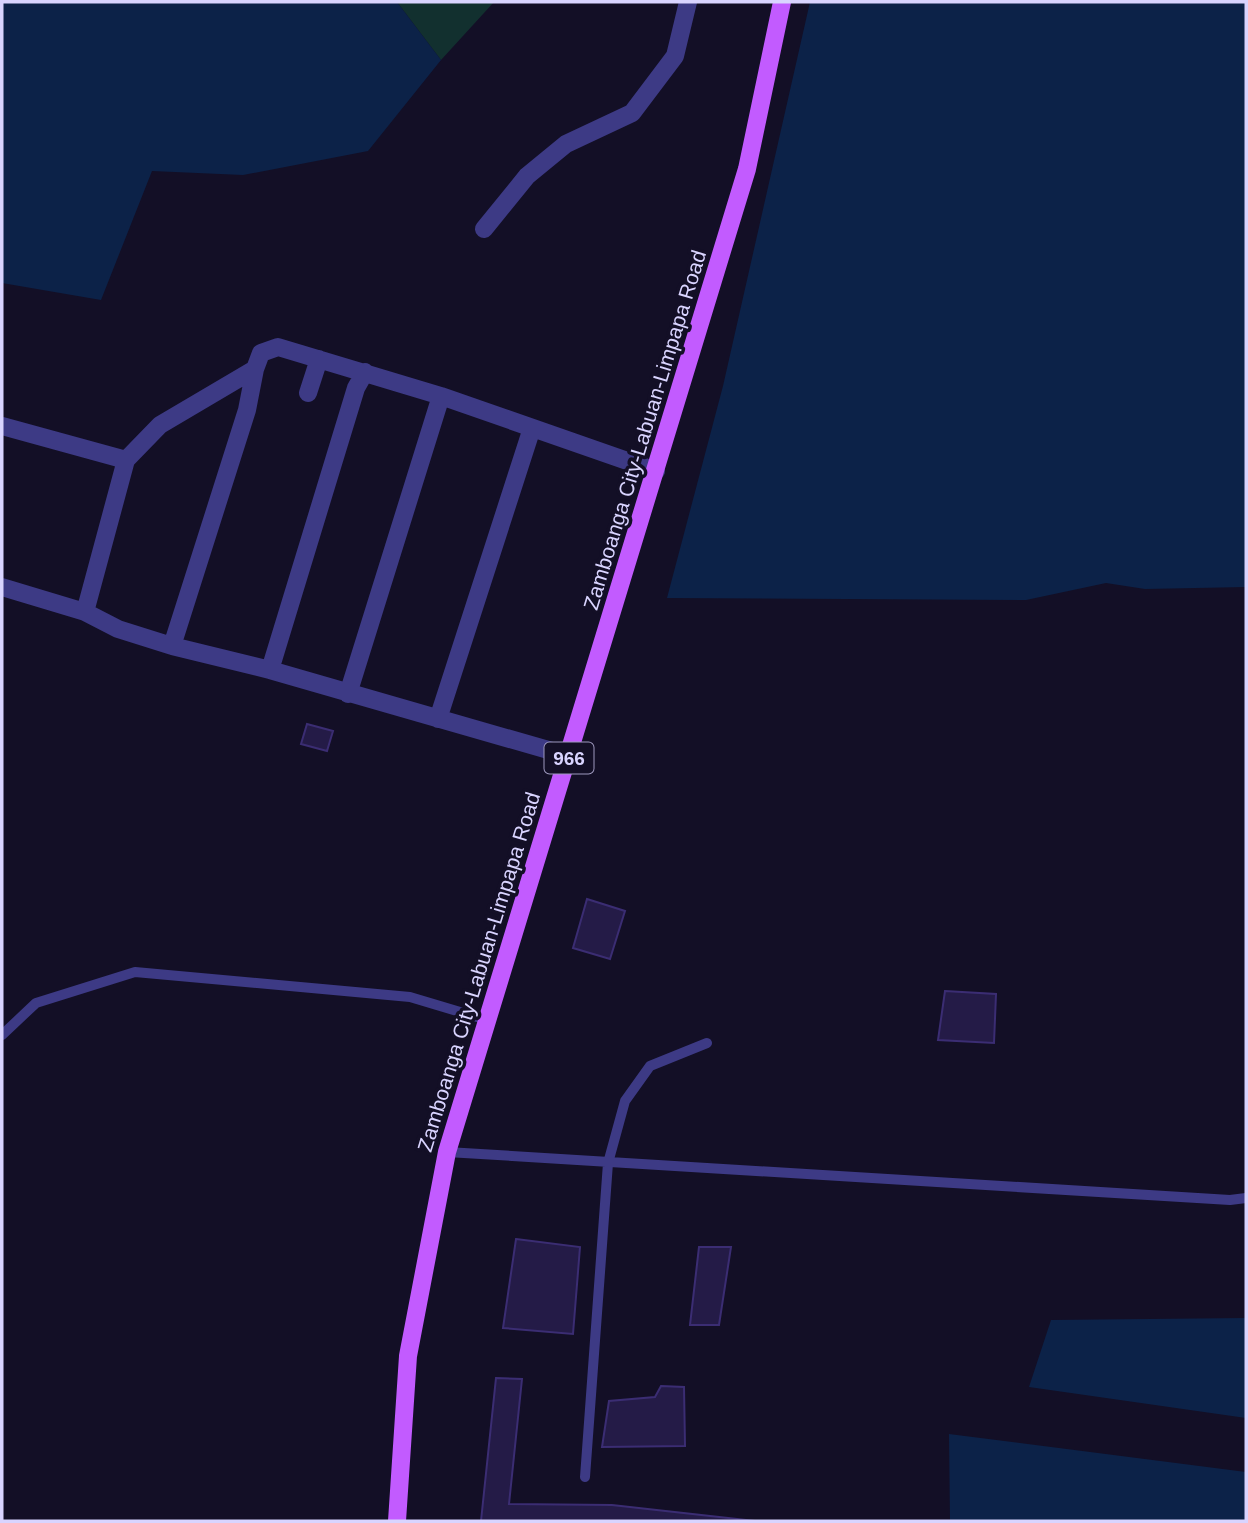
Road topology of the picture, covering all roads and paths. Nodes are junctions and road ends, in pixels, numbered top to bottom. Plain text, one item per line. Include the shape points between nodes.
1 (688, 2) edge
2 (782, 2) edge
3 (484, 229) dead end
4 (319, 359) junction
5 (255, 369) junction
6 (365, 372) junction
7 (308, 393) dead end
8 (442, 396) junction
9 (2, 426) edge
10 (532, 428) junction
11 (126, 460) junction
12 (656, 471) junction
13 (2, 587) edge
14 (85, 612) junction
15 (172, 646) junction
16 (270, 670) junction
17 (348, 694) junction
18 (438, 719) junction
19 (569, 756) junction
20 (487, 1020) junction
21 (2, 1035) edge
22 (707, 1043) dead end
23 (447, 1152) junction
24 (608, 1163) junction
25 (1246, 1198) edge
26 (585, 1477) dead end
27 (397, 1521) edge

1 - 3 street via 675,57 632,113 566,144 527,176
2 - 12 main road, Zamboanga City-Labuan-Limpapa Road / 966 via 747,169
4 - 5 street via 278,347 261,353
4 - 6 street
4 - 7 street
5 - 11 street via 160,425
5 - 15 street via 247,410
6 - 8 street
6 - 16 street via 356,388
8 - 10 street
8 - 17 street
9 - 11 street
10 - 12 street
10 - 18 street
11 - 14 street
12 - 19 main road, Zamboanga City-Labuan-Limpapa Road / 966
13 - 14 street
14 - 15 street via 118,629
15 - 16 street
16 - 17 street
17 - 18 street
18 - 19 street
19 - 20 main road, Zamboanga City-Labuan-Limpapa Road / 966
20 - 21 lane via 410,997 135,972 36,1003
20 - 23 main road, Zamboanga City-Labuan-Limpapa Road / 966
22 - 24 lane via 650,1066 625,1101
23 - 24 lane
23 - 27 main road, Zamboanga City-Labuan-Limpapa Road / 966 via 408,1356
24 - 25 lane
24 - 26 lane

